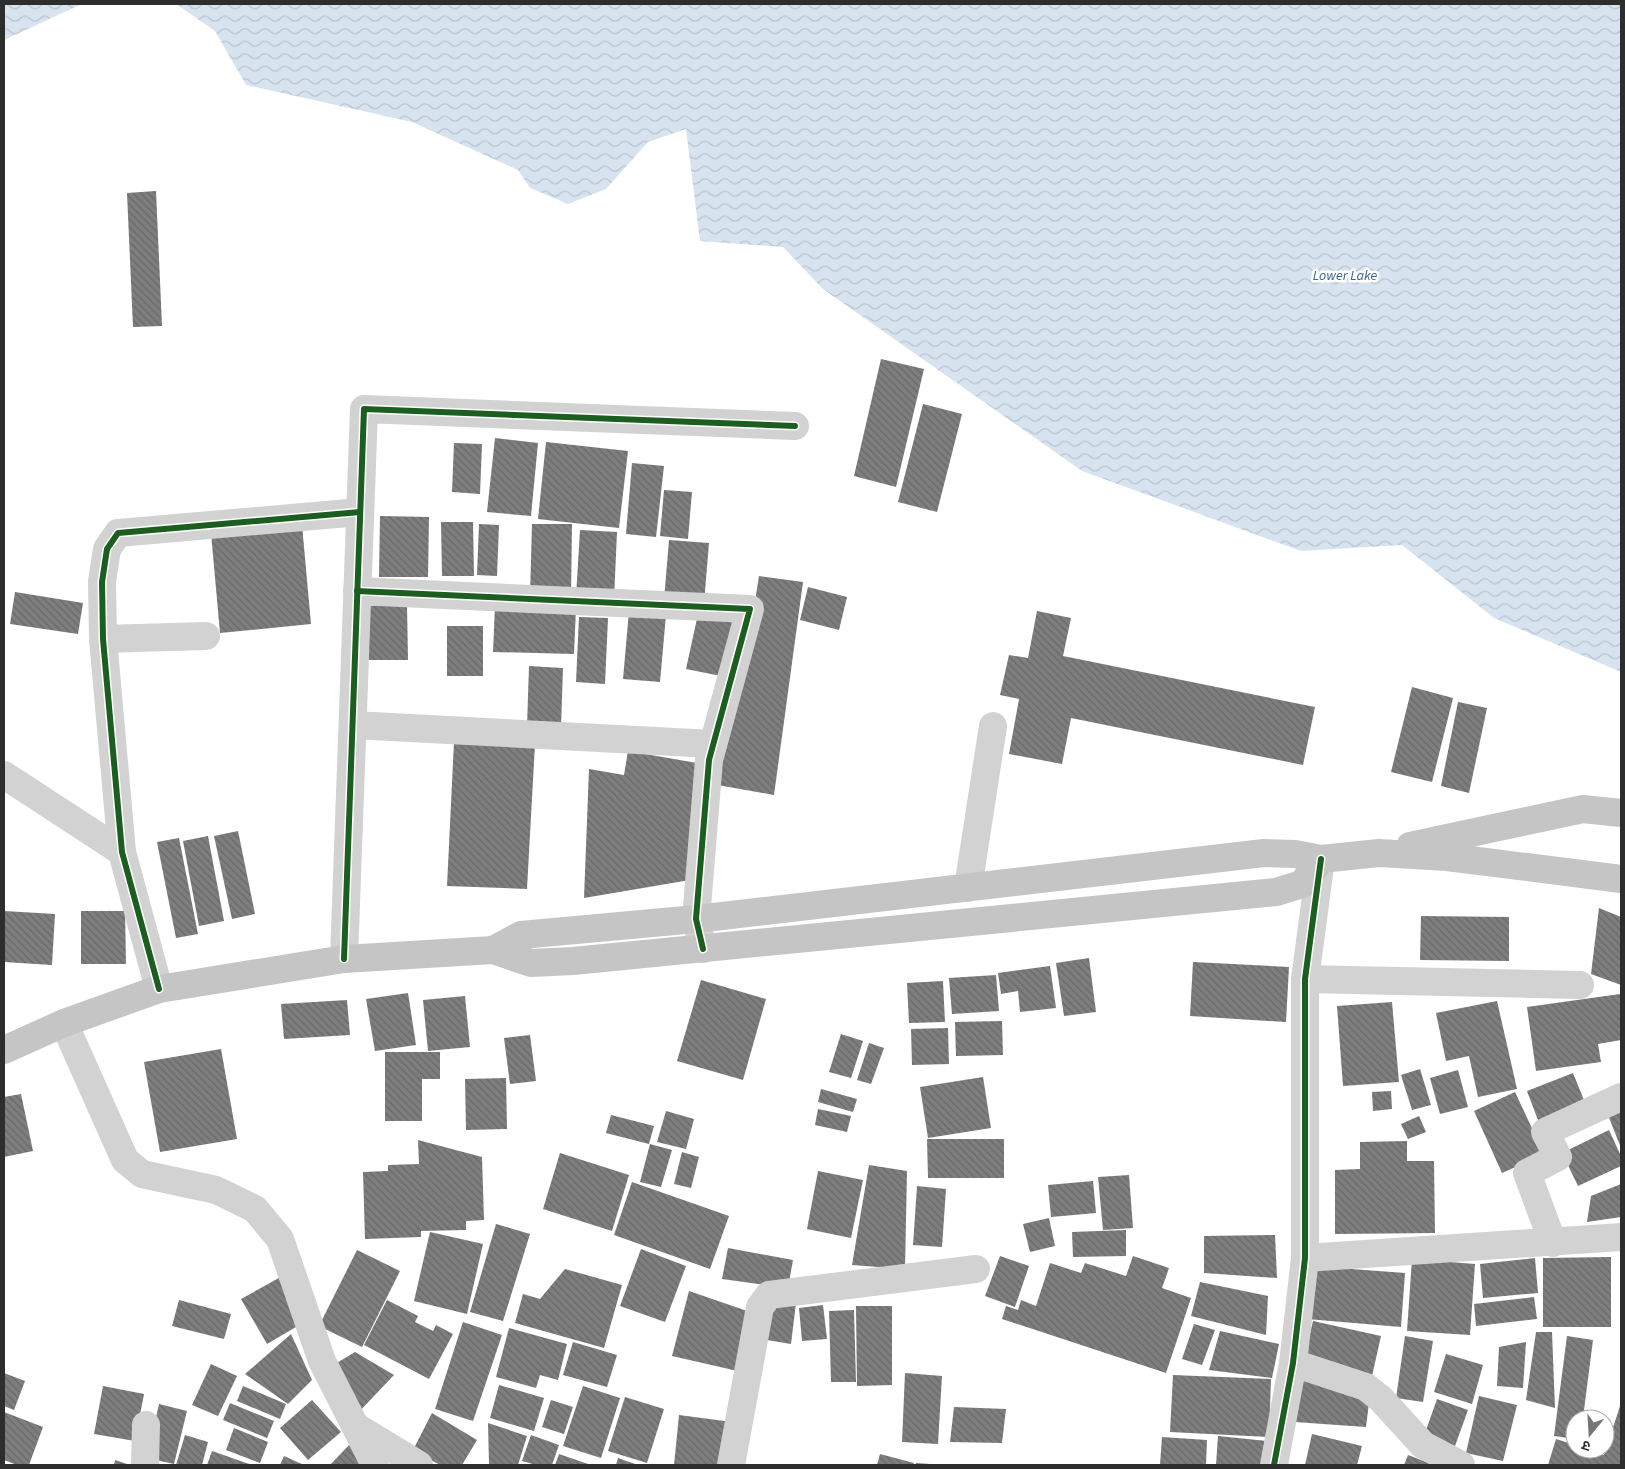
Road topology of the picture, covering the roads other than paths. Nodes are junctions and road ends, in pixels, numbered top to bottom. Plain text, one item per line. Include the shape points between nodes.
1 (795, 426) dead end
2 (360, 512) junction
3 (357, 591) junction
4 (206, 636) dead end
5 (103, 638) junction
6 (353, 724) junction
7 (994, 726) dead end
8 (713, 744) junction
9 (4, 775) edge
10 (1621, 813) edge
11 (122, 852) junction
12 (1380, 853) junction
13 (1320, 858) junction
14 (1621, 879) edge
15 (968, 888) junction
16 (696, 919) junction
17 (703, 949) junction
18 (493, 950) junction
19 (344, 959) junction
20 (1305, 979) junction
21 (1580, 985) dead end
22 (159, 989) junction
23 (64, 1023) junction
24 (4, 1050) edge
25 (1621, 1097) edge
26 (1621, 1237) edge
27 (1553, 1243) junction
28 (1306, 1258) junction
29 (976, 1269) dead end
30 (1293, 1363) junction
31 (146, 1425) dead end
32 (355, 1426) junction
33 (144, 1465) edge
34 (375, 1465) edge
35 (419, 1465) edge
36 (732, 1465) edge
37 (1274, 1465) edge
38 (1461, 1465) edge

1 - 2 street via 364,408
2 - 3 street
2 - 5 street via 118,533 107,549 102,582
3 - 6 street
3 - 8 street via 750,609
4 - 5 street
5 - 11 street
6 - 8 street
6 - 19 street
7 - 15 street
8 - 16 street
9 - 11 street
10 - 12 main road via 1584,809
11 - 22 street
12 - 13 main road
12 - 14 main road via 1447,857
13 - 15 main road via 1264,853
13 - 17 main road via 1302,884 1276,892
13 - 20 street
15 - 16 main road
16 - 17 street
16 - 18 main road via 521,935
17 - 18 main road via 531,963
18 - 19 main road
19 - 22 main road
20 - 21 street
20 - 28 street
22 - 23 main road
23 - 24 main road
23 - 32 street via 124,1160 142,1174 216,1190 255,1209 280,1239 322,1361
25 - 27 street via 1544,1132 1558,1157 1527,1173
26 - 27 street
27 - 28 street
28 - 30 street
29 - 36 street via 769,1294 760,1307
30 - 37 street
30 - 38 street via 1366,1388 1381,1399 1423,1445
31 - 33 street
32 - 34 street
32 - 35 street

